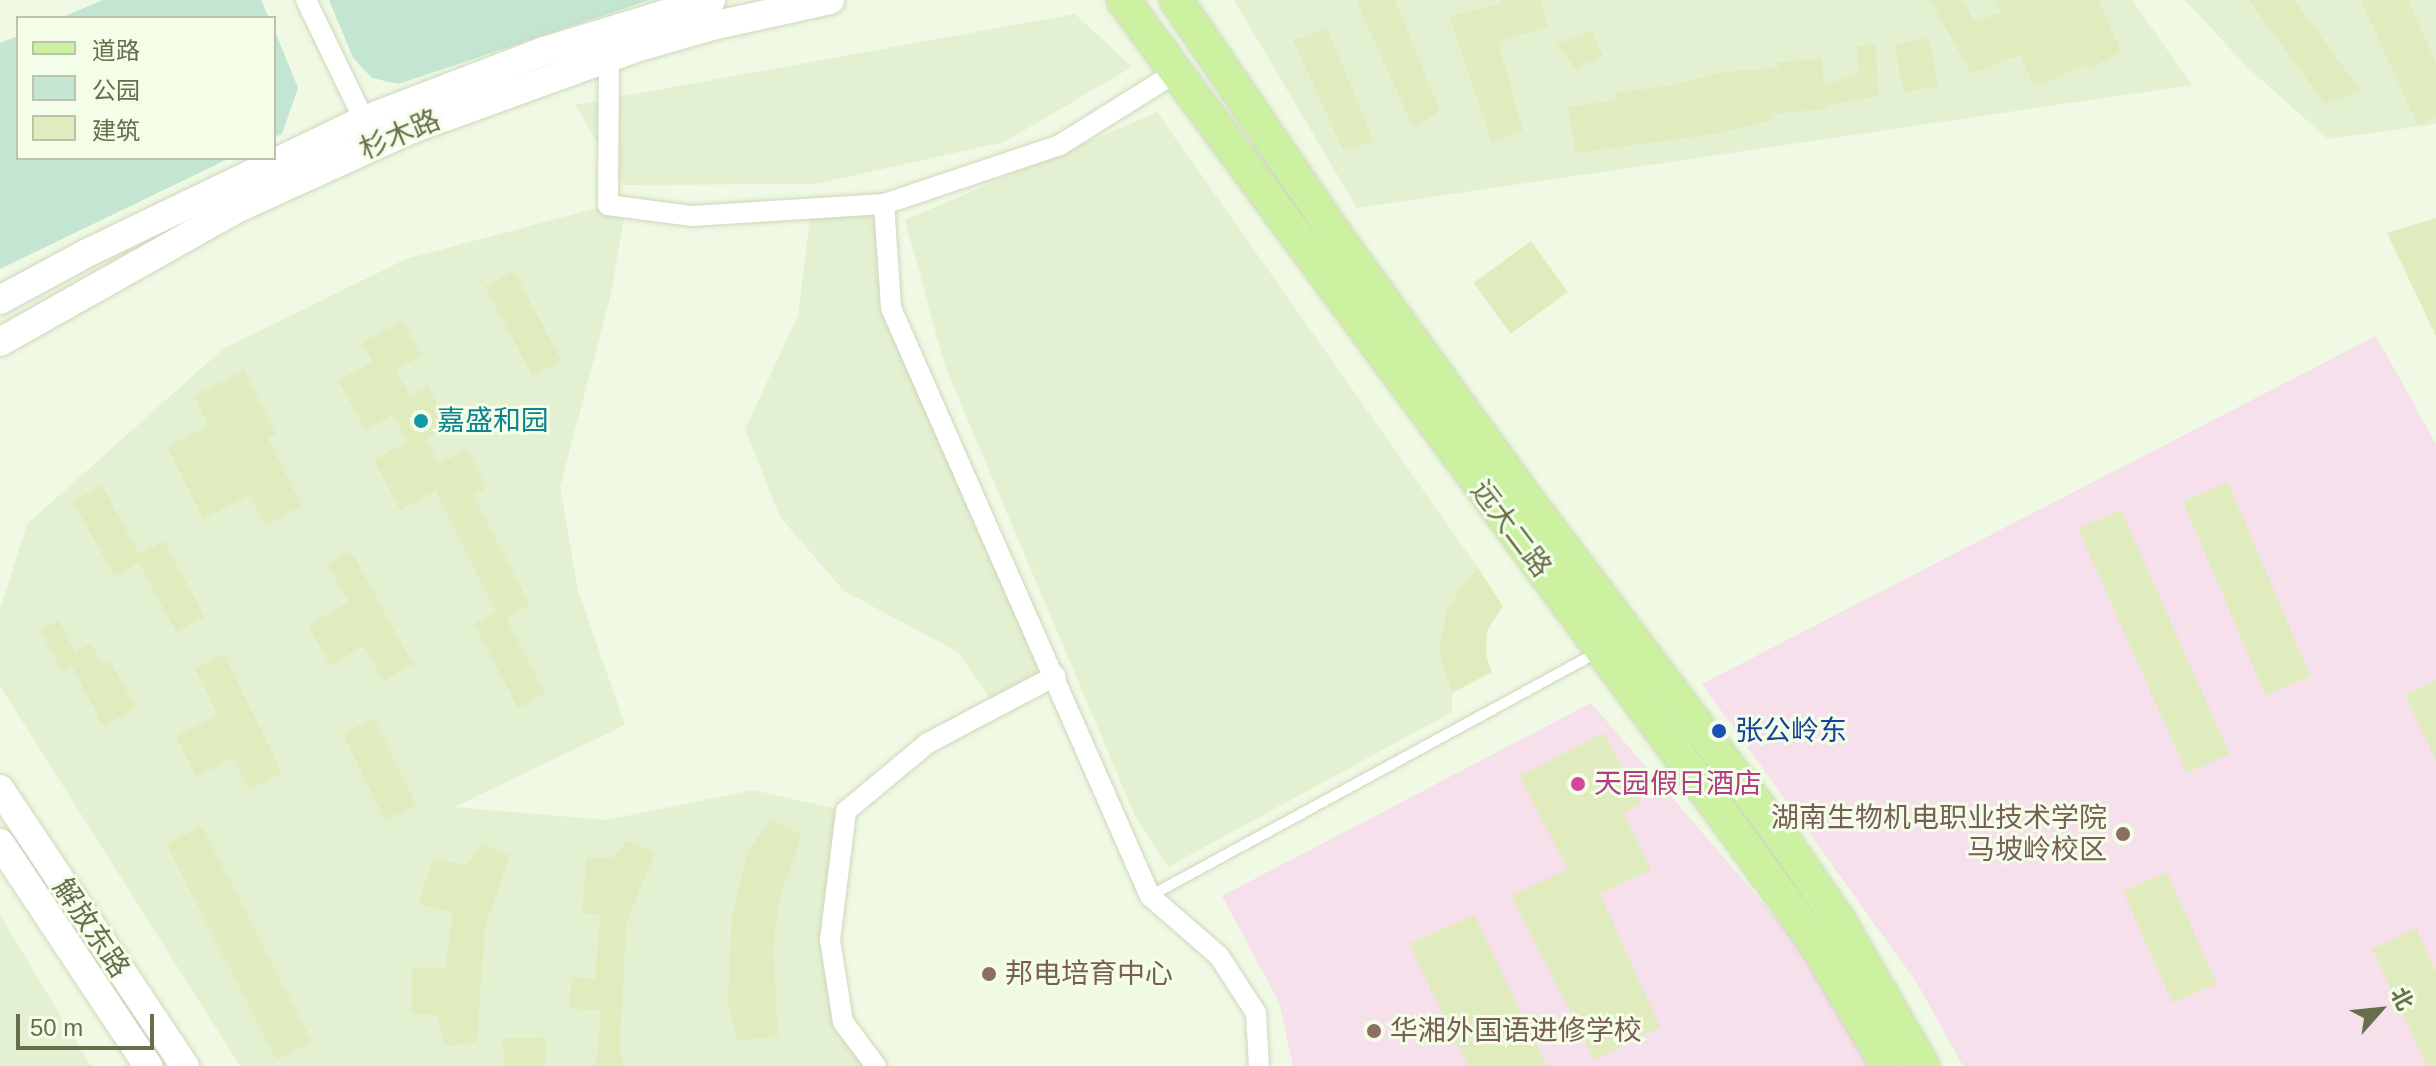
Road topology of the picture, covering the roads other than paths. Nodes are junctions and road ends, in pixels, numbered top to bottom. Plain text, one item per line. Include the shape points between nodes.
1 (306, 0) edge
2 (711, 0) edge
3 (830, 0) edge
4 (1123, 0) edge
5 (1176, 0) edge
6 (609, 57) junction
7 (1175, 73) junction
8 (364, 120) junction
9 (884, 204) junction
10 (0, 300) edge
11 (0, 342) edge
12 (1601, 650) junction
13 (1055, 676) junction
14 (0, 789) edge
15 (0, 843) edge
16 (1150, 896) junction
17 (148, 1066) edge
18 (185, 1066) edge
19 (876, 1066) edge
20 (1259, 1066) edge
21 (1888, 1066) edge
22 (1923, 1066) edge

1 - 8 street
2 - 8 main road, 杉木路 via 544,51
3 - 6 main road, 杉木路 via 712,26
4 - 7 main road, 远大二路
5 - 22 main road, 远大二路 via 1510,477 1811,881
6 - 9 street via 608,205 692,216
6 - 11 main road, 杉木路 via 412,129 234,210
7 - 9 street via 1060,145
7 - 12 main road, 远大二路
8 - 10 main road, 杉木路
9 - 13 street via 891,308
12 - 16 lane
12 - 21 main road, 远大二路 via 1812,938
13 - 16 street
13 - 19 street via 928,743 846,811 830,940 843,1022
14 - 18 main road, 解放东路
15 - 17 main road, 解放东路
16 - 20 street via 1219,956 1256,1013

